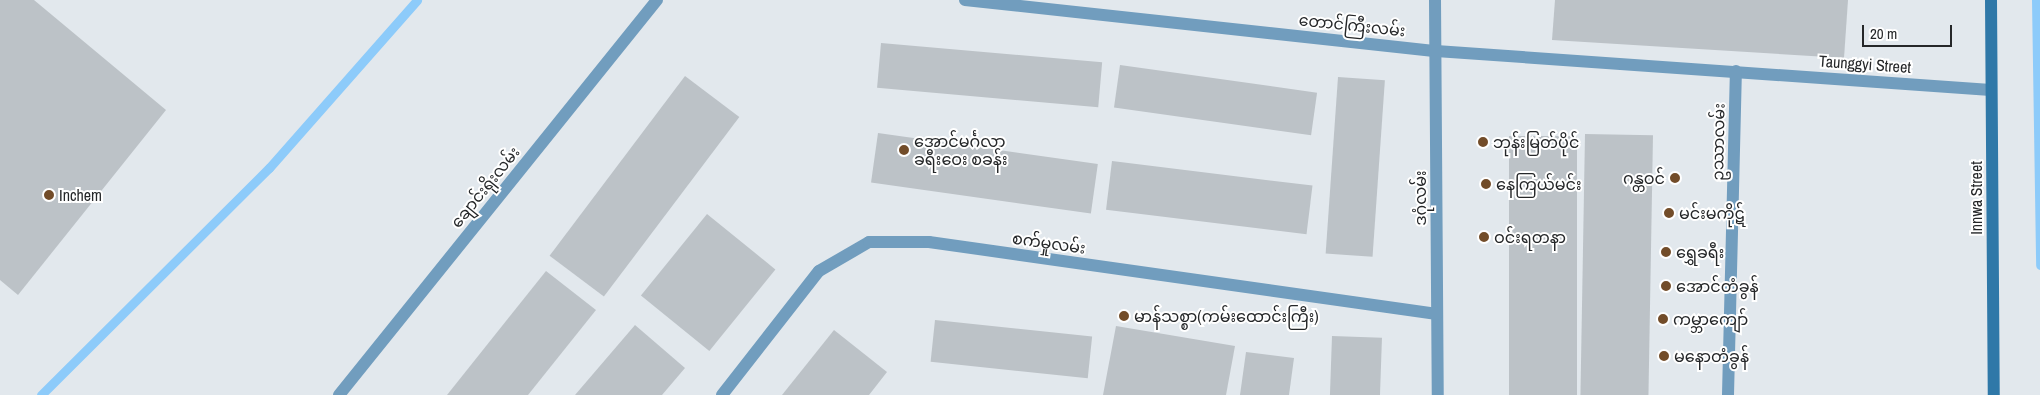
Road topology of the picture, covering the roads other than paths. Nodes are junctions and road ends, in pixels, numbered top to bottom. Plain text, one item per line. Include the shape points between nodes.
1 (658, 0) edge
2 (965, 0) edge
3 (1434, 0) edge
4 (1991, 0) edge
5 (1436, 51) junction
6 (1736, 71) junction
7 (1991, 90) junction
8 (1437, 314) junction
9 (339, 395) edge
10 (722, 395) edge
11 (1438, 395) edge
12 (1728, 395) edge
13 (1994, 395) edge

1 - 9 lane, ချောင်းရိုးလမ်း
2 - 5 lane, တောင်ကြီးလမ်း
3 - 5 lane, ဒဂုံလမ်း
4 - 7 street, Innwa Street
5 - 6 lane, တောင်ကြီးလမ်း
5 - 8 lane, ဒဂုံလမ်း
6 - 7 lane, Taunggyi Street
6 - 12 lane, ဥဿာလမ်း
7 - 13 street, Innwa Street
8 - 10 lane, စက်မှုလမ်း via 929,242 869,242 820,271
8 - 11 lane, ဒဂုံလမ်း

